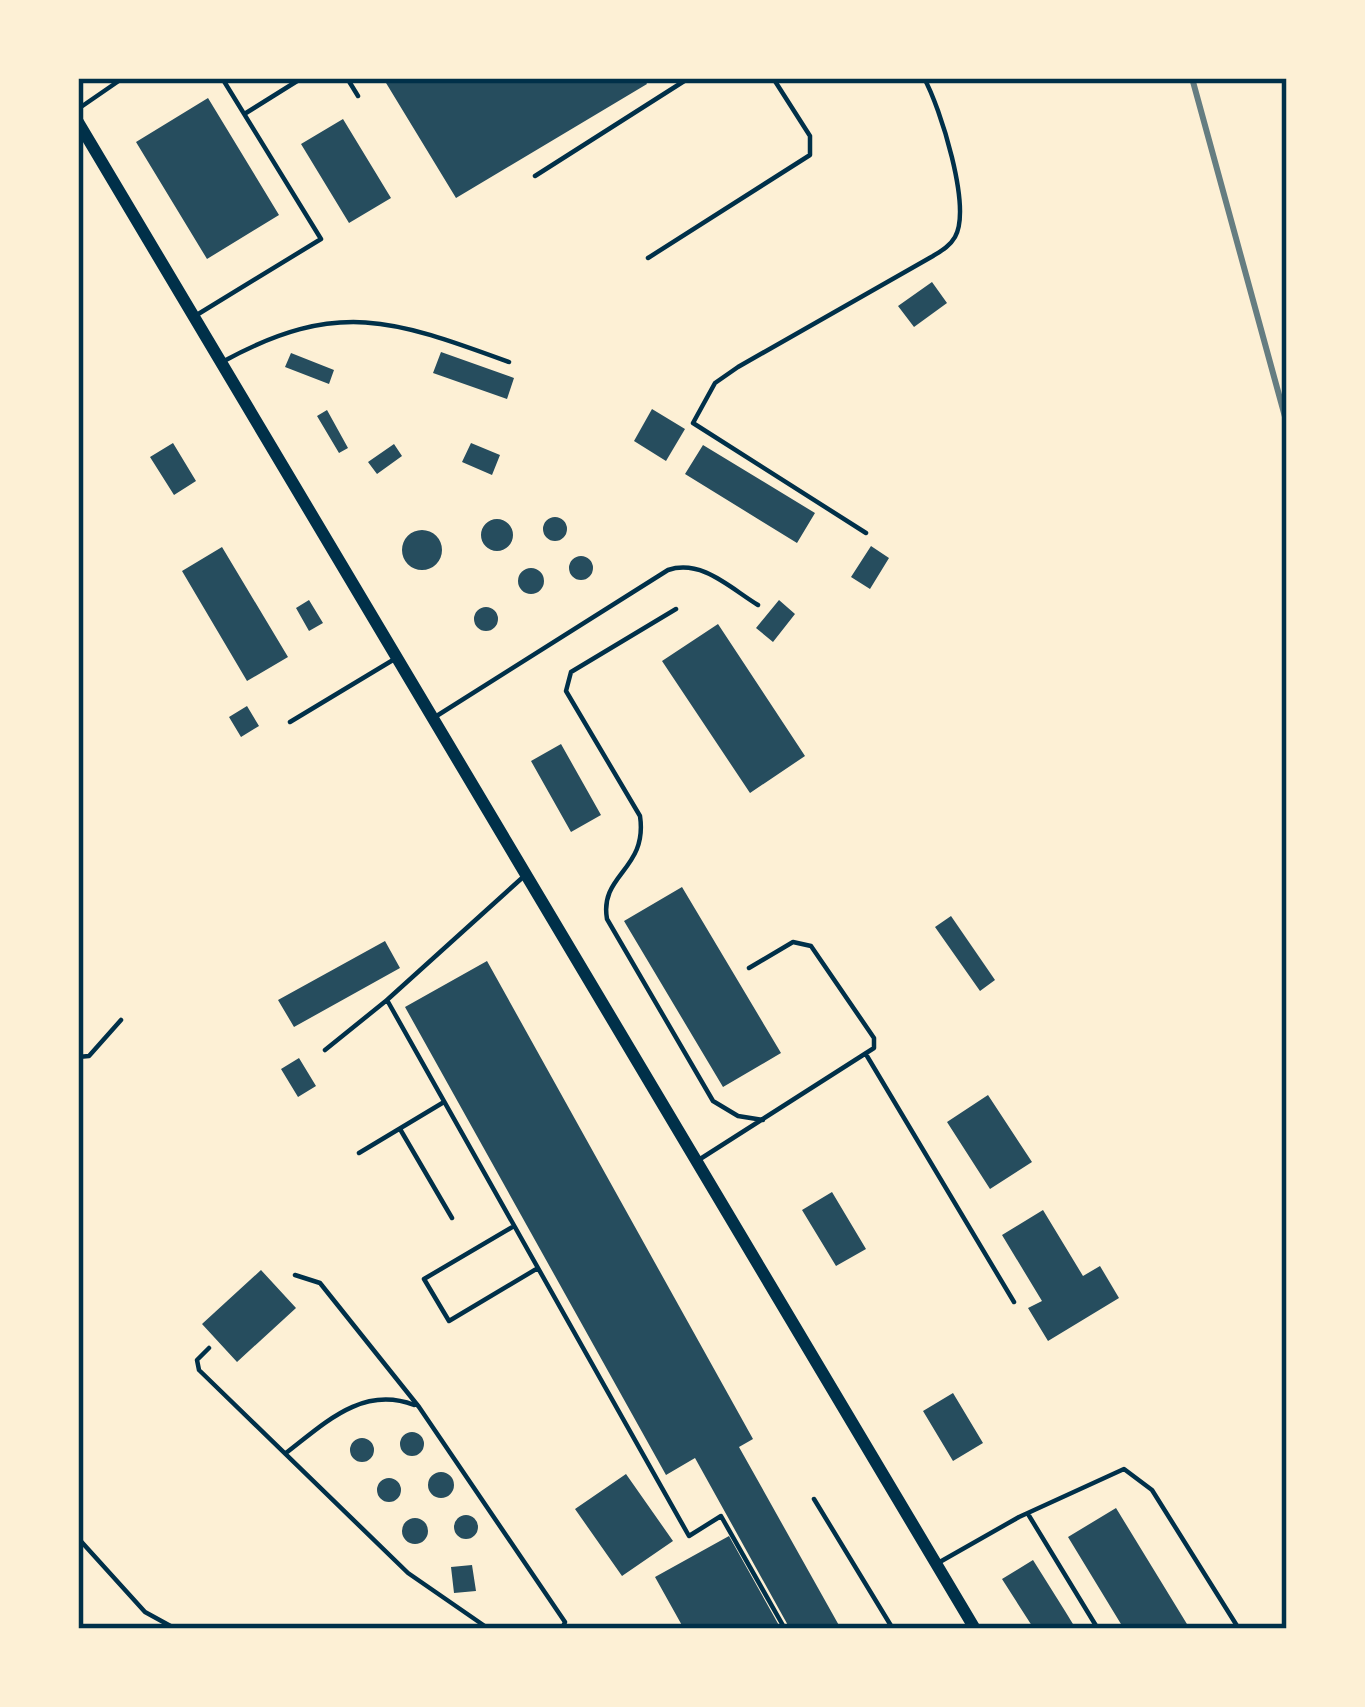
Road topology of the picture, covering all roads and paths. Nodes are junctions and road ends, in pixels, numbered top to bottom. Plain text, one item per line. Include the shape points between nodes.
1 (123, 78) edge
2 (222, 78) edge
3 (302, 78) edge
4 (347, 78) edge
5 (689, 78) edge
6 (773, 78) edge
7 (924, 78) edge
8 (358, 96) dead end
9 (78, 109) edge
10 (244, 114) junction
11 (78, 122) edge
12 (535, 176) dead end
13 (648, 258) dead end
14 (195, 316) junction
15 (223, 362) junction
16 (509, 362) dead end
17 (866, 533) dead end
18 (758, 605) dead end
19 (676, 610) dead end
20 (399, 657) junction
21 (435, 717) junction
22 (290, 722) dead end
23 (526, 874) junction
24 (749, 968) dead end
25 (387, 1000) junction
26 (121, 1020) dead end
27 (325, 1050) dead end
28 (866, 1056) junction
29 (78, 1057) edge
30 (444, 1102) junction
31 (763, 1120) junction
32 (400, 1129) junction
33 (359, 1154) dead end
34 (695, 1162) junction
35 (452, 1217) dead end
36 (514, 1226) junction
37 (538, 1268) junction
38 (295, 1275) dead end
39 (1014, 1302) dead end
40 (209, 1348) dead end
41 (419, 1407) junction
42 (284, 1455) junction
43 (814, 1499) dead end
44 (1028, 1514) junction
45 (78, 1538) edge
46 (937, 1564) junction
47 (176, 1629) edge
48 (489, 1629) edge
49 (562, 1629) edge
50 (785, 1629) edge
51 (893, 1629) edge
52 (975, 1629) edge
53 (1098, 1629) edge
54 (1239, 1629) edge

1 - 9 lane
2 - 10 lane
3 - 10 lane
4 - 8 lane
5 - 12 lane
6 - 13 lane via 810,136 810,155
7 - 17 lane via 949,149 956,237 715,383 693,423
10 - 14 lane via 321,239
11 - 14 street
14 - 15 street
15 - 16 lane via 285,331 337,320 422,330
15 - 20 street
18 - 21 lane via 704,570 668,570
19 - 31 lane via 571,672 566,691 640,816 639,850 609,887 607,919 713,1101
20 - 21 street
20 - 22 lane
21 - 23 street
23 - 25 lane
23 - 34 street
24 - 28 lane via 793,942 811,946 874,1038
25 - 27 lane
25 - 30 lane
26 - 29 lane
28 - 31 lane
28 - 39 lane
30 - 32 lane
30 - 36 lane
31 - 34 lane
32 - 33 lane
32 - 35 lane
34 - 46 street
36 - 37 lane
36 - 37 lane via 424,1280 449,1321
37 - 50 lane via 688,1536 721,1516
38 - 41 lane via 320,1283
40 - 42 lane via 196,1360 199,1370
41 - 42 lane via 372,1399
41 - 49 lane via 565,1622
42 - 48 lane via 408,1573
43 - 51 lane
44 - 46 lane
44 - 53 lane
44 - 54 lane via 1109,1474 1135,1473
45 - 47 lane via 145,1612
46 - 52 street

